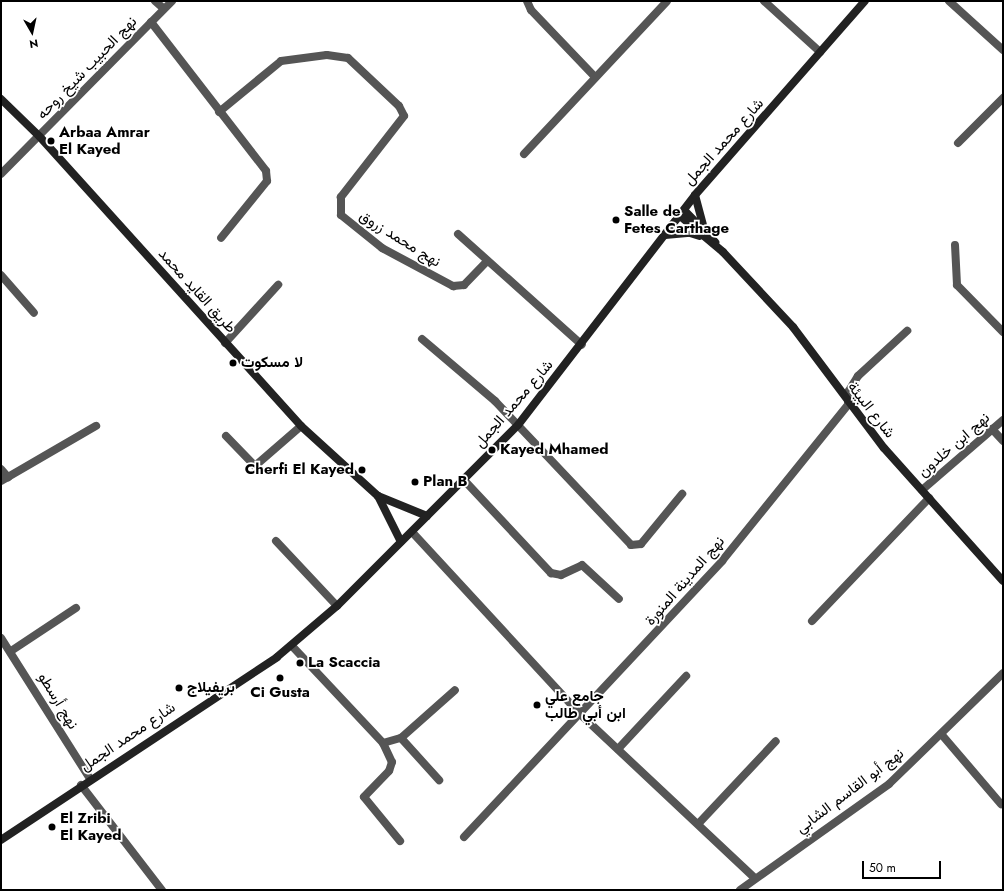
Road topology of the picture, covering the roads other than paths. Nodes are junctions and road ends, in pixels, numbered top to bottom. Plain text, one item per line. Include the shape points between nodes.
1 (155, 1) edge
2 (172, 1) edge
3 (527, 1) edge
4 (667, 1) edge
5 (764, 1) edge
6 (865, 1) edge
7 (949, 1) edge
8 (163, 8) junction
9 (151, 22) junction
10 (1003, 50) edge
11 (820, 52) junction
12 (595, 77) junction
13 (1003, 98) edge
14 (1, 99) edge
15 (219, 112) junction
16 (40, 137) junction
17 (958, 143) dead end
18 (524, 154) dead end
19 (1, 174) edge
20 (695, 195) junction
21 (682, 213) junction
22 (458, 234) dead end
23 (707, 235) junction
24 (666, 236) junction
25 (220, 238) dead end
26 (955, 245) dead end
27 (486, 262) junction
28 (1, 275) edge
29 (278, 285) dead end
30 (34, 313) dead end
31 (907, 331) dead end
32 (1003, 332) edge
33 (422, 339) dead end
34 (225, 342) junction
35 (582, 345) junction
36 (848, 405) junction
37 (1003, 420) edge
38 (518, 425) junction
39 (96, 426) dead end
40 (301, 426) junction
41 (992, 430) junction
42 (226, 436) dead end
43 (1003, 441) edge
44 (1, 469) edge
45 (4, 479) edge
46 (463, 479) junction
47 (922, 490) junction
48 (682, 494) dead end
49 (378, 496) junction
50 (929, 498) junction
51 (427, 516) junction
52 (412, 532) junction
53 (276, 541) dead end
54 (401, 542) junction
55 (1003, 581) edge
56 (619, 598) dead end
57 (337, 606) junction
58 (76, 608) dead end
59 (812, 620) dead end
60 (2, 642) edge
61 (292, 646) junction
62 (11, 650) junction
63 (1003, 674) edge
64 (686, 676) dead end
65 (455, 690) dead end
66 (579, 712) junction
67 (942, 735) junction
68 (401, 738) junction
69 (776, 741) dead end
70 (383, 743) junction
71 (618, 749) junction
72 (90, 779) junction
73 (439, 780) dead end
74 (81, 785) junction
75 (1001, 804) dead end
76 (699, 823) junction
77 (464, 837) dead end
78 (1, 840) edge
79 (400, 841) dead end
80 (755, 878) junction
81 (158, 888) edge
82 (740, 890) edge

1 - 8 street
2 - 8 street, نهج الحبيب شيخ روحه
3 - 12 street via 531,10
4 - 12 street
5 - 11 street
6 - 11 street, شارع محمد الجمل
7 - 10 street
8 - 9 street, نهج الحبيب شيخ روحه
9 - 15 street
9 - 16 street, نهج الحبيب شيخ روحه
11 - 20 street, شارع محمد الجمل
12 - 18 street
13 - 17 street
14 - 16 street, طريق القايد محمد
15 - 25 street via 261,162 267,176
15 - 27 street, نهج محمد زروق via 281,61 327,55 354,62 399,106 404,116 341,197 341,215 382,248 453,286 464,286
16 - 19 street, نهج الحبيب شيخ روحه
16 - 34 street, طريق القايد محمد
20 - 21 street, شارع محمد الجمل
20 - 23 street via 699,217
21 - 23 street, شارع البيئة
21 - 24 street, شارع محمد الجمل
22 - 27 street
23 - 24 street via 690,232
23 - 36 street, شارع البيئة via 793,327
24 - 35 street, شارع محمد الجمل
26 - 32 street via 955,276 959,289
27 - 35 street
28 - 30 street
29 - 34 street
31 - 36 street, نهج المدينة المنورة via 858,376 848,392
33 - 38 street via 495,401
34 - 40 street, طريق القايد محمد
35 - 38 street, شارع محمد الجمل
36 - 47 street, شارع البيئة
36 - 66 street, نهج المدينة المنورة via 722,561 628,664
37 - 41 street, نهج ابن خلدون
38 - 46 street, شارع محمد الجمل
38 - 48 street via 630,545 641,544
39 - 45 street
40 - 42 street via 255,466
40 - 49 street, طريق القايد محمد
41 - 43 street
41 - 47 street, نهج ابن خلدون
44 - 45 street
46 - 51 street, شارع محمد الجمل
46 - 56 street via 551,573 561,575 582,565
47 - 50 street, شارع البيئة
49 - 51 street, طريق القايد محمد
49 - 54 street, طريق القايد محمد
50 - 55 street, شارع البيئة
50 - 59 street
51 - 52 street, شارع محمد الجمل
52 - 54 street, شارع محمد الجمل
52 - 66 street
53 - 57 street
54 - 57 street, شارع محمد الجمل
57 - 61 street, شارع محمد الجمل
58 - 62 street
60 - 62 street, نهج أرسطو
61 - 70 street
61 - 72 street, شارع محمد الجمل
62 - 72 street, نهج أرسطو
63 - 67 street, نهج أبو القاسم الشابي
64 - 71 street
65 - 68 street
66 - 71 street
66 - 77 street, نهج المدينة المنورة
67 - 75 street
67 - 80 street, نهج أبو القاسم الشابي via 889,784
68 - 70 street
68 - 73 street
69 - 76 street
70 - 79 street via 392,762 389,771 364,797
71 - 76 street
72 - 74 street, شارع محمد الجمل
74 - 78 street, شارع محمد الجمل
74 - 81 street
76 - 80 street
80 - 82 street, نهج أبو القاسم الشابي

